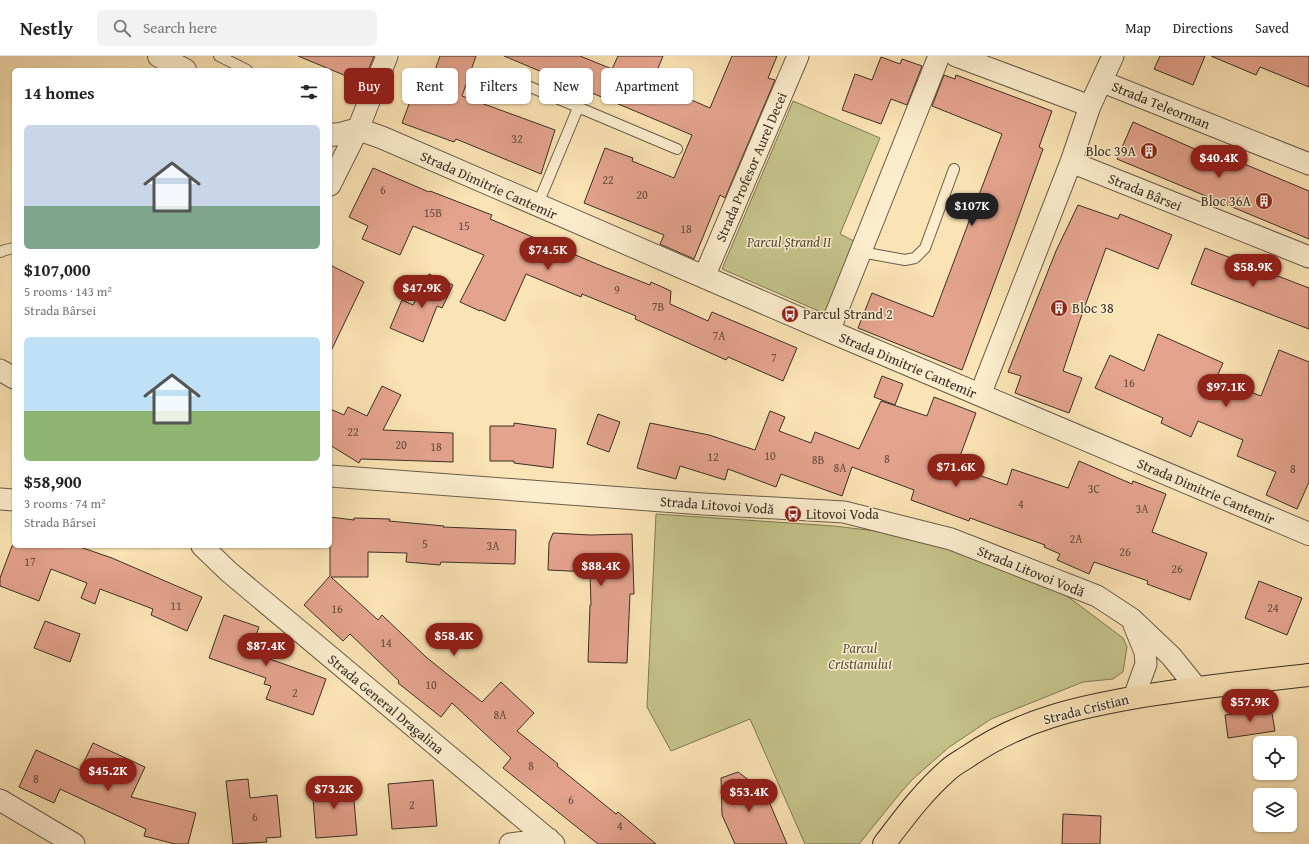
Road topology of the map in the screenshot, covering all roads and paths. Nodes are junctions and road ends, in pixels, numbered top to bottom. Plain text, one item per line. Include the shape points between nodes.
1 (159, 56) edge
2 (219, 56) edge
3 (387, 56) edge
4 (798, 56) edge
5 (938, 56) edge
6 (956, 56) edge
7 (1113, 56) edge
8 (180, 68) edge
9 (243, 68) edge
10 (1103, 82) junction
11 (531, 88) edge
12 (1090, 106) junction
13 (578, 108) junction
14 (358, 129) junction
15 (332, 135) edge
16 (677, 149) dead end
17 (1071, 162) junction
18 (1309, 164) edge
19 (954, 169) dead end
20 (332, 181) edge
21 (537, 206) junction
22 (12, 249) edge
23 (0, 252) edge
24 (861, 252) junction
25 (1309, 257) edge
26 (704, 277) junction
27 (829, 331) junction
28 (0, 370) edge
29 (12, 377) edge
30 (980, 395) junction
31 (332, 476) edge
32 (0, 499) edge
33 (12, 500) edge
34 (1309, 534) edge
35 (204, 548) edge
36 (1132, 619) junction
37 (1309, 675) edge
38 (1196, 687) junction
39 (1134, 697) junction
40 (0, 800) edge
41 (551, 842) edge
42 (74, 844) edge
43 (510, 844) edge
44 (884, 844) edge

1 - 8 street
2 - 9 lane
3 - 14 street
4 - 26 street, Strada Profesor Aurel Decei
5 - 24 street
6 - 12 street
7 - 10 street
10 - 12 street
10 - 18 street, Strada Teleorman
11 - 13 lane
12 - 17 street
13 - 16 lane
13 - 21 lane
14 - 15 street
14 - 20 street
14 - 21 street, Strada Dimitrie Cantemir
17 - 25 street, Strada Bârsei
17 - 30 street
19 - 24 lane via 925,248 915,258 904,260
21 - 26 street, Strada Dimitrie Cantemir
22 - 23 lane
24 - 27 street
26 - 27 street, Strada Dimitrie Cantemir
27 - 30 street, Strada Dimitrie Cantemir
28 - 29 street
30 - 34 street, Strada Dimitrie Cantemir
31 - 36 street, Strada Litovoi Vodă via 844,512 951,539 1096,596
32 - 33 street
35 - 41 street, Strada General Dragalina via 229,572
36 - 38 street, Strada Litovoi Vodă via 1171,656
36 - 39 street via 1145,652 1146,664
37 - 38 main road, Strada Cristian
38 - 39 main road, Strada Cristian
39 - 44 main road, Strada Cristian via 1062,712 1021,726 983,746 948,770 914,803
40 - 42 street
41 - 43 street

